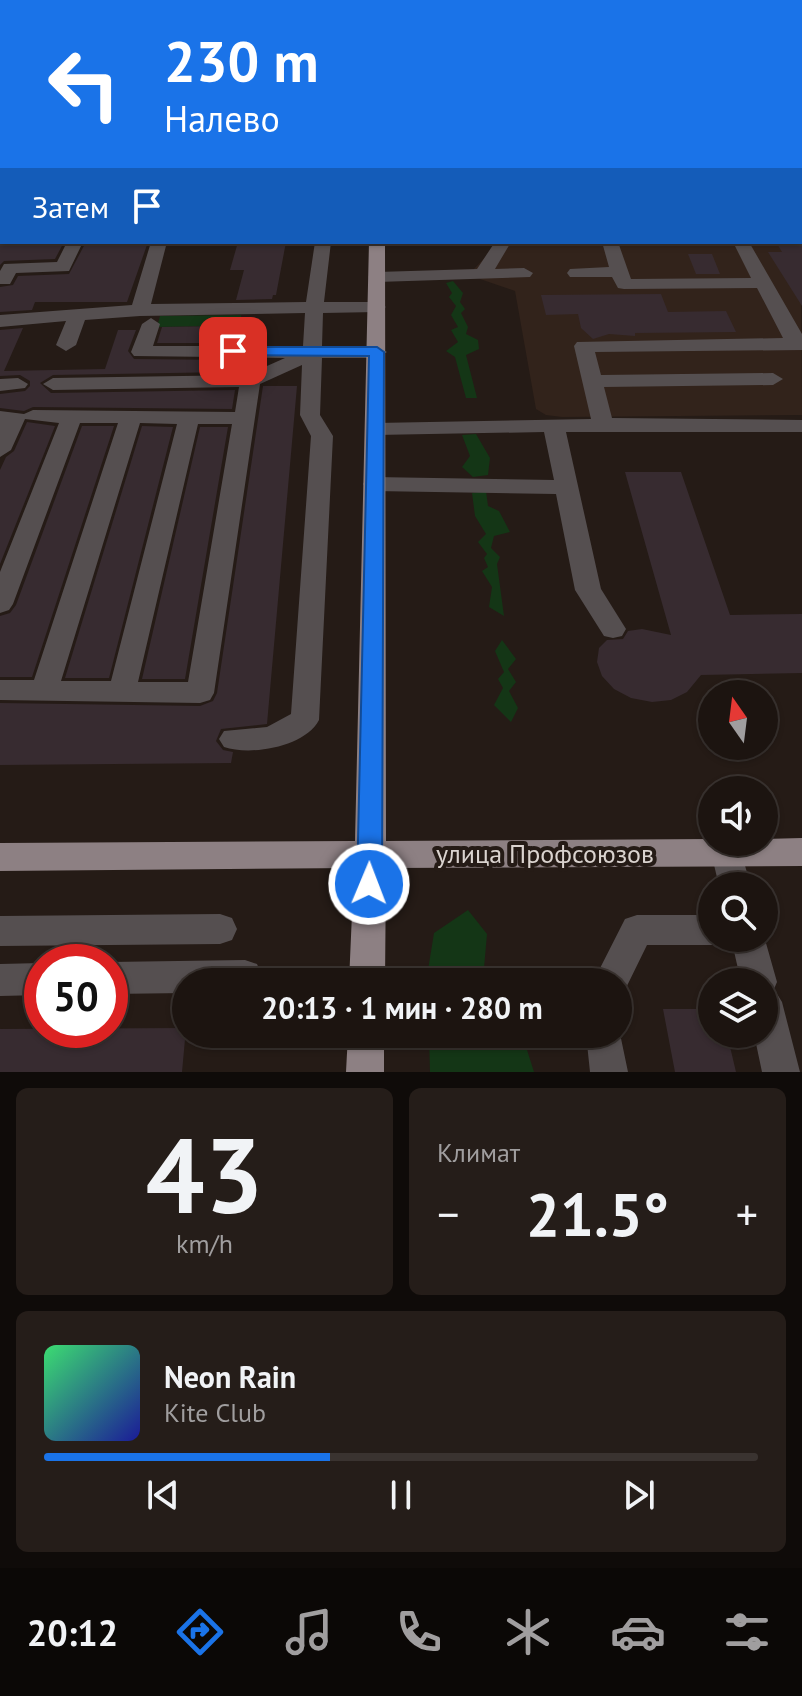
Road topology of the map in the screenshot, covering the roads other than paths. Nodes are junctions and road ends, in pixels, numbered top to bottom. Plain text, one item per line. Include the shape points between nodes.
1 (218, 0) edge
2 (228, 0) edge
3 (74, 244) edge
4 (159, 244) edge
5 (323, 244) edge
6 (377, 244) edge
7 (502, 244) edge
8 (611, 244) edge
9 (742, 244) edge
10 (619, 272) junction
11 (483, 273) junction
12 (524, 273) dead end
13 (576, 273) dead end
14 (377, 277) junction
15 (4, 280) dead end
16 (763, 283) junction
17 (377, 307) junction
18 (314, 308) junction
19 (78, 314) junction
20 (146, 317) junction
21 (0, 321) edge
22 (802, 343) edge
23 (66, 345) dead end
24 (656, 345) junction
25 (313, 360) junction
26 (377, 360) junction
27 (773, 379) dead end
28 (669, 380) junction
29 (250, 381) junction
30 (592, 381) junction
31 (53, 384) dead end
32 (33, 416) dead end
33 (0, 417) edge
34 (72, 417) junction
35 (131, 417) junction
36 (189, 418) junction
37 (243, 418) junction
38 (603, 426) junction
39 (802, 426) edge
40 (554, 428) junction
41 (376, 429) junction
42 (0, 450) edge
43 (374, 484) junction
44 (565, 487) junction
45 (0, 604) edge
46 (613, 629) dead end
47 (0, 690) edge
48 (44, 691) junction
49 (122, 692) junction
50 (234, 739) dead end
51 (698, 852) edge
52 (778, 852) edge
53 (802, 852) edge
54 (370, 853) junction
55 (0, 857) edge
56 (220, 929) dead end
57 (698, 930) edge
58 (0, 931) edge
59 (367, 968) edge
60 (618, 968) edge
61 (172, 977) edge
62 (128, 978) edge
63 (24, 979) edge
64 (0, 980) edge
65 (366, 1048) edge
66 (606, 1048) edge
67 (775, 1048) edge
68 (365, 1072) edge
69 (609, 1072) edge
70 (781, 1072) edge

1 - 2 lane
3 - 15 lane via 63,267 10,268
4 - 20 lane
5 - 18 lane
6 - 14 main road
7 - 11 lane
8 - 10 lane
9 - 16 lane
10 - 13 lane
10 - 16 lane via 624,284
11 - 12 lane
11 - 14 lane
14 - 17 main road
16 - 22 lane via 791,336
17 - 18 lane
17 - 26 main road
18 - 20 lane
18 - 25 lane
19 - 20 lane
19 - 21 lane
19 - 23 lane
20 - 25 lane via 141,352
22 - 24 lane
24 - 28 lane
24 - 30 lane via 584,346
25 - 26 lane
25 - 29 lane
25 - 50 lane via 310,415 322,436 305,720 271,738
26 - 41 main road
27 - 28 lane
28 - 30 lane
29 - 31 lane
29 - 37 lane
30 - 38 lane
32 - 34 lane
33 - 42 lane via 15,417
34 - 35 lane
34 - 45 lane
35 - 36 lane
35 - 48 lane
36 - 37 lane
36 - 49 lane
37 - 49 lane via 200,693
38 - 39 lane
38 - 40 lane
40 - 41 lane
40 - 44 lane
41 - 43 main road
43 - 44 lane
43 - 54 main road
44 - 46 lane via 588,590
47 - 48 lane
48 - 49 lane
51 - 54 main road, улица Профсоюзов
52 - 53 main road, улица Профсоюзов
54 - 55 main road, улица Профсоюзов
54 - 59 main road
56 - 58 lane
57 - 60 lane via 637,930
61 - 62 lane
63 - 64 lane
65 - 68 main road
66 - 69 lane
67 - 70 lane

